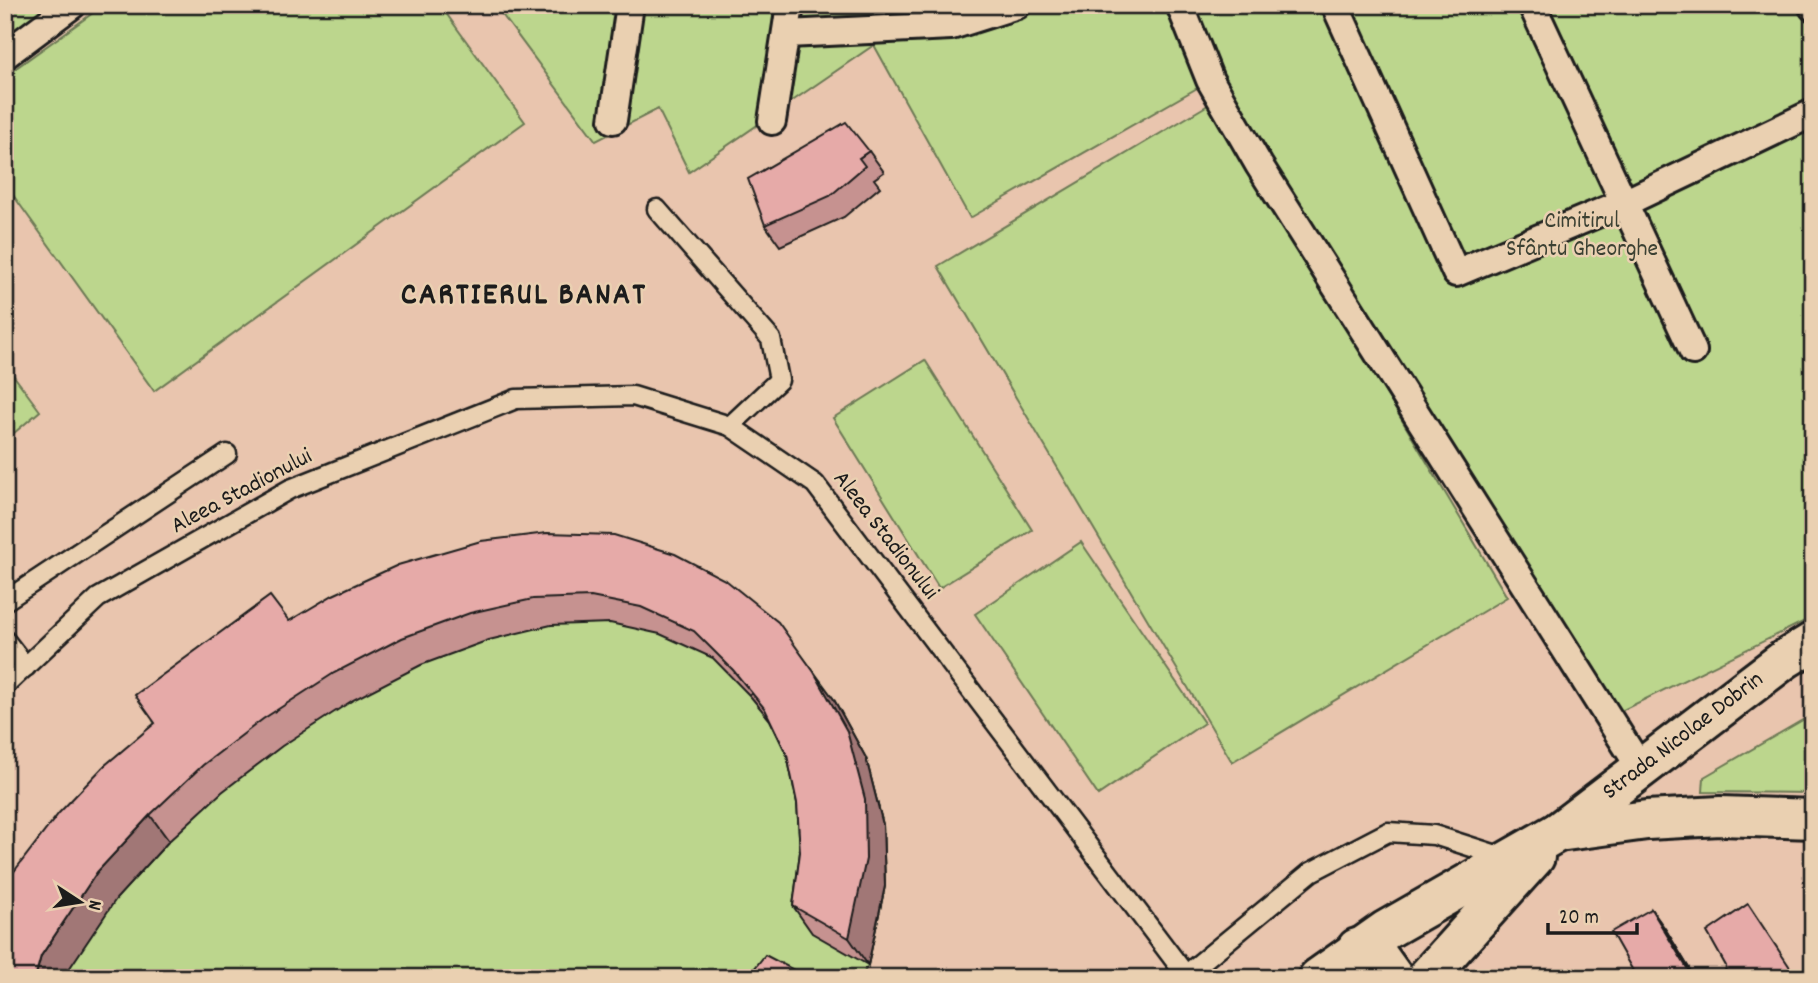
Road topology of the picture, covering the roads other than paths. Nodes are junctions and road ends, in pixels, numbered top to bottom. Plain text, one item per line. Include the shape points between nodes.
1 (72, 5) edge
2 (630, 5) edge
3 (790, 5) edge
4 (1017, 5) edge
5 (1180, 5) edge
6 (1335, 5) edge
7 (1532, 5) edge
8 (953, 16) edge
9 (787, 34) junction
10 (5, 55) edge
11 (1813, 113) edge
12 (613, 120) dead end
13 (772, 121) dead end
14 (1623, 203) junction
15 (657, 209) dead end
16 (1693, 351) dead end
17 (730, 426) junction
18 (227, 454) dead end
19 (5, 601) edge
20 (5, 640) edge
21 (1813, 642) edge
22 (26, 667) junction
23 (5, 686) edge
24 (1642, 769) junction
25 (1813, 819) edge
26 (1558, 832) junction
27 (1510, 859) junction
28 (1357, 948) junction
29 (1185, 977) edge
30 (1318, 978) edge
31 (1394, 978) edge
32 (1426, 978) edge

1 - 10 street
2 - 12 street
3 - 9 street
4 - 8 street
5 - 24 street via 1210,80 1259,165
6 - 14 street via 1456,273
7 - 14 street
8 - 9 street
9 - 13 street
11 - 14 street
14 - 16 street
15 - 17 lane via 771,339 779,380
17 - 22 lane, Aleea Stadionului via 633,396 516,399 290,489 98,598
17 - 29 lane, Aleea Stadionului via 815,484
18 - 19 lane
20 - 22 lane
21 - 24 main road, Strada Nicolae Dobrin
22 - 23 lane, Aleea Stadionului
24 - 26 main road, Strada Nicolae Dobrin
25 - 26 main road via 1720,816
26 - 27 main road, Strada Nicolae Dobrin
26 - 32 main road, Strada Nicolae Dobrin
27 - 28 main road, Strada Nicolae Dobrin
27 - 29 lane via 1434,835 1388,832 1311,872
28 - 30 main road, Strada Nicolae Dobrin
28 - 31 main road via 1380,957

